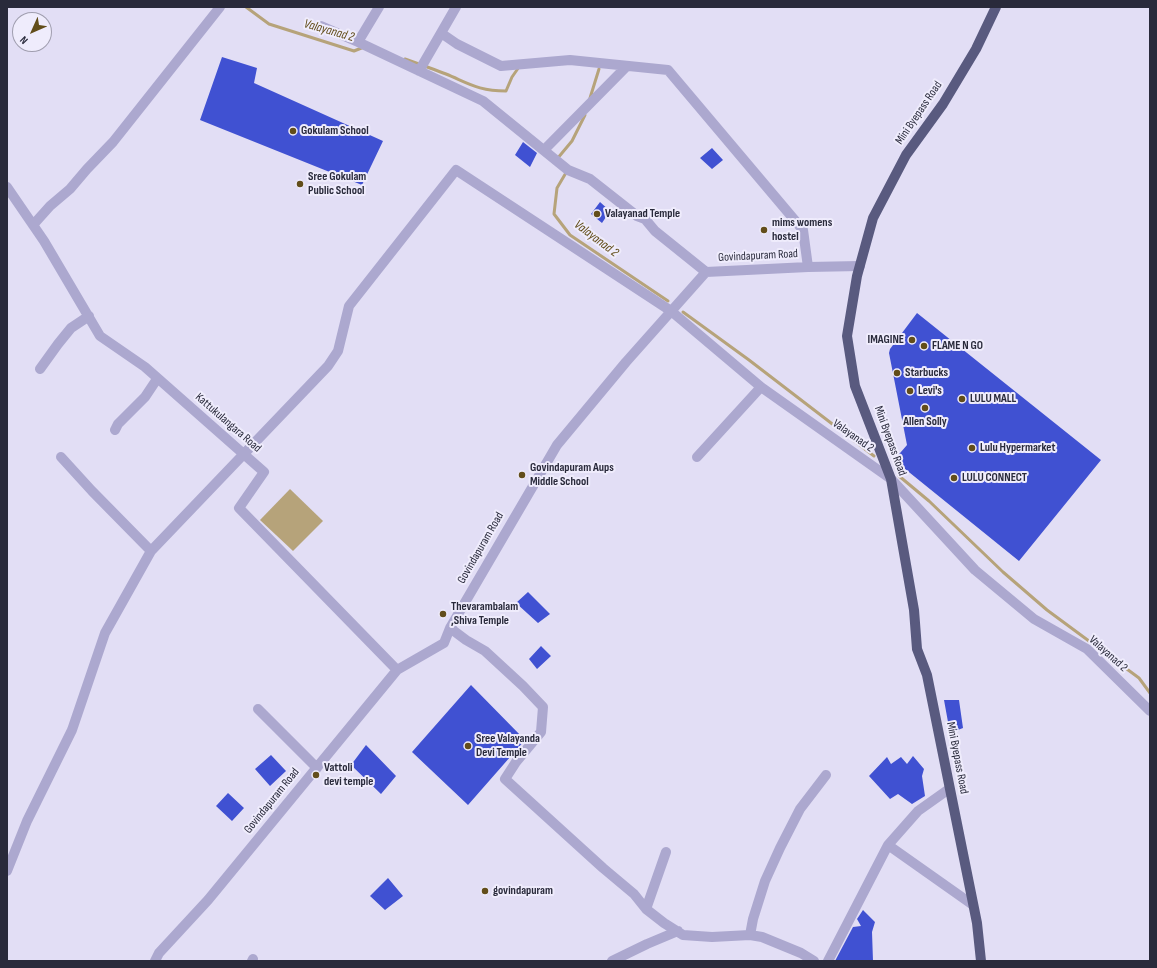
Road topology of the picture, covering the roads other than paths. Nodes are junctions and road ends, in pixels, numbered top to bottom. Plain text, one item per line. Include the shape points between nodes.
1 (220, 7) edge
2 (379, 7) edge
3 (456, 7) edge
4 (996, 7) edge
5 (321, 26) dead end
6 (441, 33) junction
7 (358, 42) junction
8 (627, 66) junction
9 (419, 71) junction
10 (544, 150) junction
11 (7, 187) edge
12 (33, 225) junction
13 (860, 266) junction
14 (808, 267) junction
15 (706, 272) junction
16 (671, 311) junction
17 (89, 316) junction
18 (40, 369) dead end
19 (158, 379) junction
20 (761, 387) junction
21 (115, 430) dead end
22 (243, 455) junction
23 (61, 457) dead end
24 (697, 457) dead end
25 (891, 479) junction
26 (151, 551) junction
27 (450, 628) junction
28 (397, 670) junction
29 (258, 709) dead end
30 (1150, 711) edge
31 (317, 768) junction
32 (826, 775) dead end
33 (949, 789) junction
34 (888, 845) junction
35 (666, 852) dead end
36 (7, 872) edge
37 (973, 905) junction
38 (646, 909) junction
39 (678, 931) junction
40 (750, 935) junction
41 (155, 961) edge
42 (612, 961) edge
43 (814, 961) edge
44 (828, 961) edge
45 (981, 961) edge

1 - 12 street via 113,142
2 - 7 street
3 - 6 street
4 - 13 main road, Mini Byepass Road via 972,56 943,104 906,155 873,218
5 - 7 street
6 - 8 street via 501,66 570,60
6 - 9 street
7 - 9 street
8 - 10 street
8 - 14 street via 668,70 803,230
9 - 10 street via 483,101
10 - 15 street via 568,170 590,180 644,219
11 - 12 street, Kattukulangara Road
12 - 17 street, Kattukulangara Road
13 - 14 street, Govindapuram Road
13 - 25 main road, Mini Byepass Road via 848,336 855,386
14 - 15 street, Govindapuram Road
15 - 16 street, Govindapuram Road
16 - 20 street, Valayanad 2
16 - 22 street, Valayanad 2 via 456,170 349,306 338,351 328,366
16 - 27 street, Govindapuram Road via 557,445
17 - 18 street via 71,328
17 - 19 street, Kattukulangara Road via 100,336
19 - 21 street
19 - 22 street, Kattukulangara Road
20 - 24 street
20 - 25 street, Valayanad 2
22 - 26 street
22 - 28 street, Kattukulangara Road via 264,472 239,508
23 - 26 street
25 - 30 street, Valayanad 2 via 975,570 1034,619 1087,649
25 - 33 main road, Mini Byepass Road via 914,610 917,649 927,675
26 - 36 street via 105,633 72,730 26,821
27 - 28 street, Govindapuram Road via 444,643
27 - 38 street via 485,651 543,707 541,732 505,780 634,894
28 - 31 street, Govindapuram Road
29 - 31 street
31 - 41 street, Govindapuram Road
32 - 40 street via 800,809 780,848 765,881
33 - 34 street via 918,811
33 - 37 main road, Mini Byepass Road
34 - 37 street
34 - 44 street
35 - 38 street
37 - 45 main road, Mini Byepass Road
38 - 39 street
39 - 40 street via 682,935 712,937
39 - 42 street
40 - 43 street via 762,937

